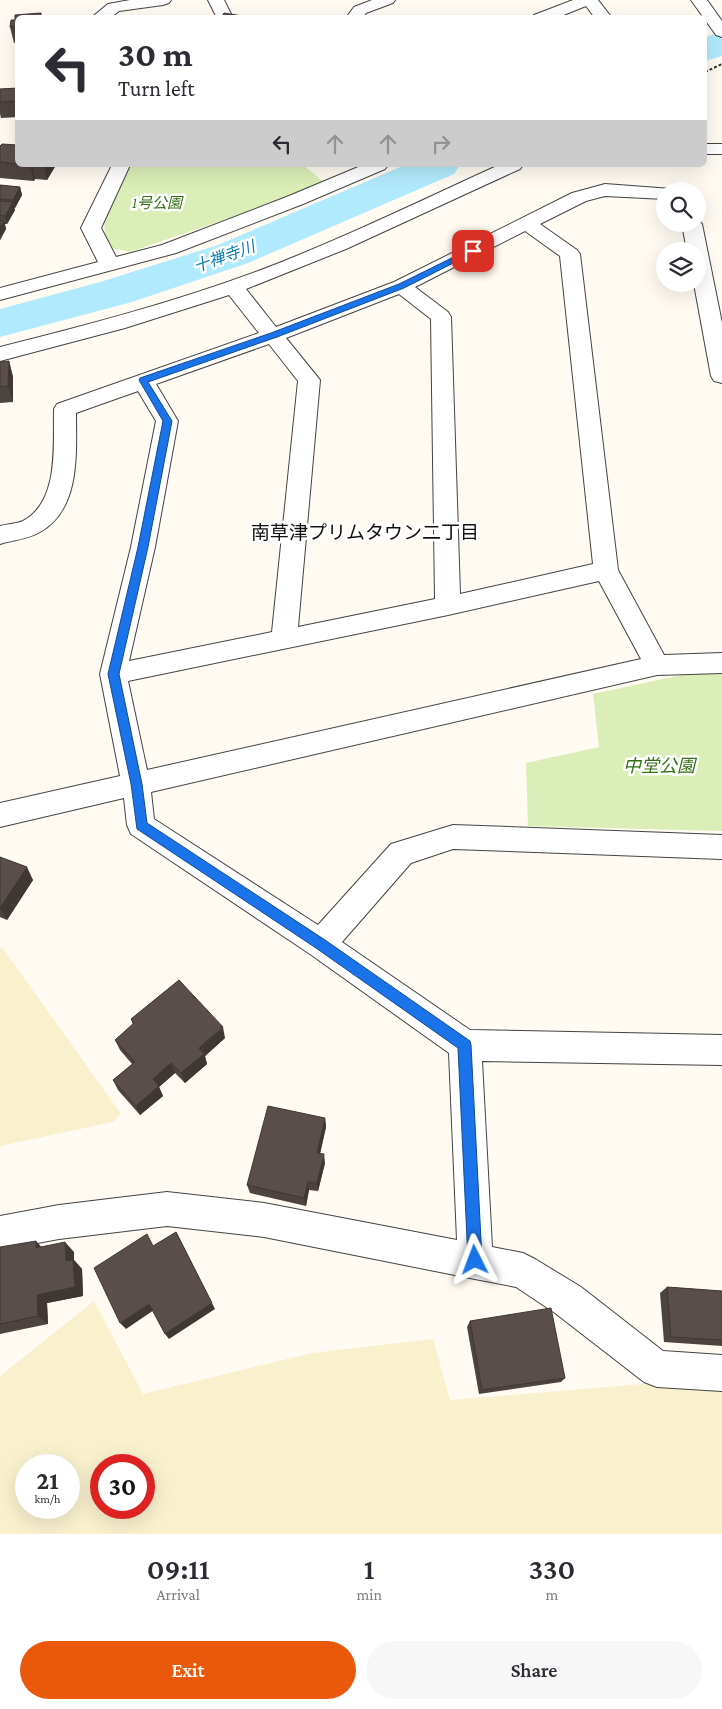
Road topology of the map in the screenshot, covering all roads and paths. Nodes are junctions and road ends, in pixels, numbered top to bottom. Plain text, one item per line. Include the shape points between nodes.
1 (163, 0) edge
2 (216, 0) edge
3 (388, 0) edge
4 (589, 0) edge
5 (699, 0) edge
6 (103, 15) edge
7 (224, 15) edge
8 (356, 15) edge
9 (548, 15) edge
10 (602, 15) edge
11 (717, 25) edge
12 (722, 64) edge
13 (707, 71) edge
14 (707, 149) edge
15 (722, 149) edge
16 (120, 167) edge
17 (374, 167) edge
18 (510, 167) edge
19 (656, 193) edge
20 (527, 224) junction
21 (110, 265) junction
22 (402, 286) junction
23 (233, 287) junction
24 (705, 292) edge
25 (0, 294) edge
26 (274, 335) junction
27 (0, 354) edge
28 (722, 376) edge
29 (143, 380) junction
30 (0, 535) edge
31 (606, 570) junction
32 (448, 606) junction
33 (284, 639) junction
34 (722, 662) edge
35 (657, 666) junction
36 (113, 674) junction
37 (136, 784) junction
38 (0, 815) edge
39 (722, 847) edge
40 (320, 944) junction
41 (465, 1045) junction
42 (722, 1050) edge
43 (0, 1234) edge
44 (475, 1260) junction
45 (722, 1373) edge

1 - 6 street via 114,7
2 - 7 street
3 - 8 street via 360,10
4 - 9 street
4 - 10 street
5 - 11 street
12 - 13 path
14 - 15 street
16 - 21 street via 91,228
17 - 21 street via 169,249
18 - 23 street via 330,249
19 - 20 street via 605,190 580,198
20 - 22 street
20 - 31 street via 570,254
21 - 25 street
22 - 26 street
22 - 32 street via 441,317
23 - 26 street
23 - 27 street
24 - 28 street
26 - 29 street
26 - 33 street via 309,380
29 - 30 street via 65,409 63,478 50,509 33,526
29 - 36 street via 167,421 143,547
31 - 32 street
31 - 35 street
32 - 33 street
33 - 36 street
34 - 35 street
35 - 37 street
36 - 37 street
37 - 38 street
37 - 40 street via 141,825
39 - 40 street via 453,837 401,853
40 - 41 street
41 - 42 street
41 - 44 street
43 - 44 street via 59,1222 167,1209 264,1220
44 - 45 street via 523,1271 568,1300 657,1369

